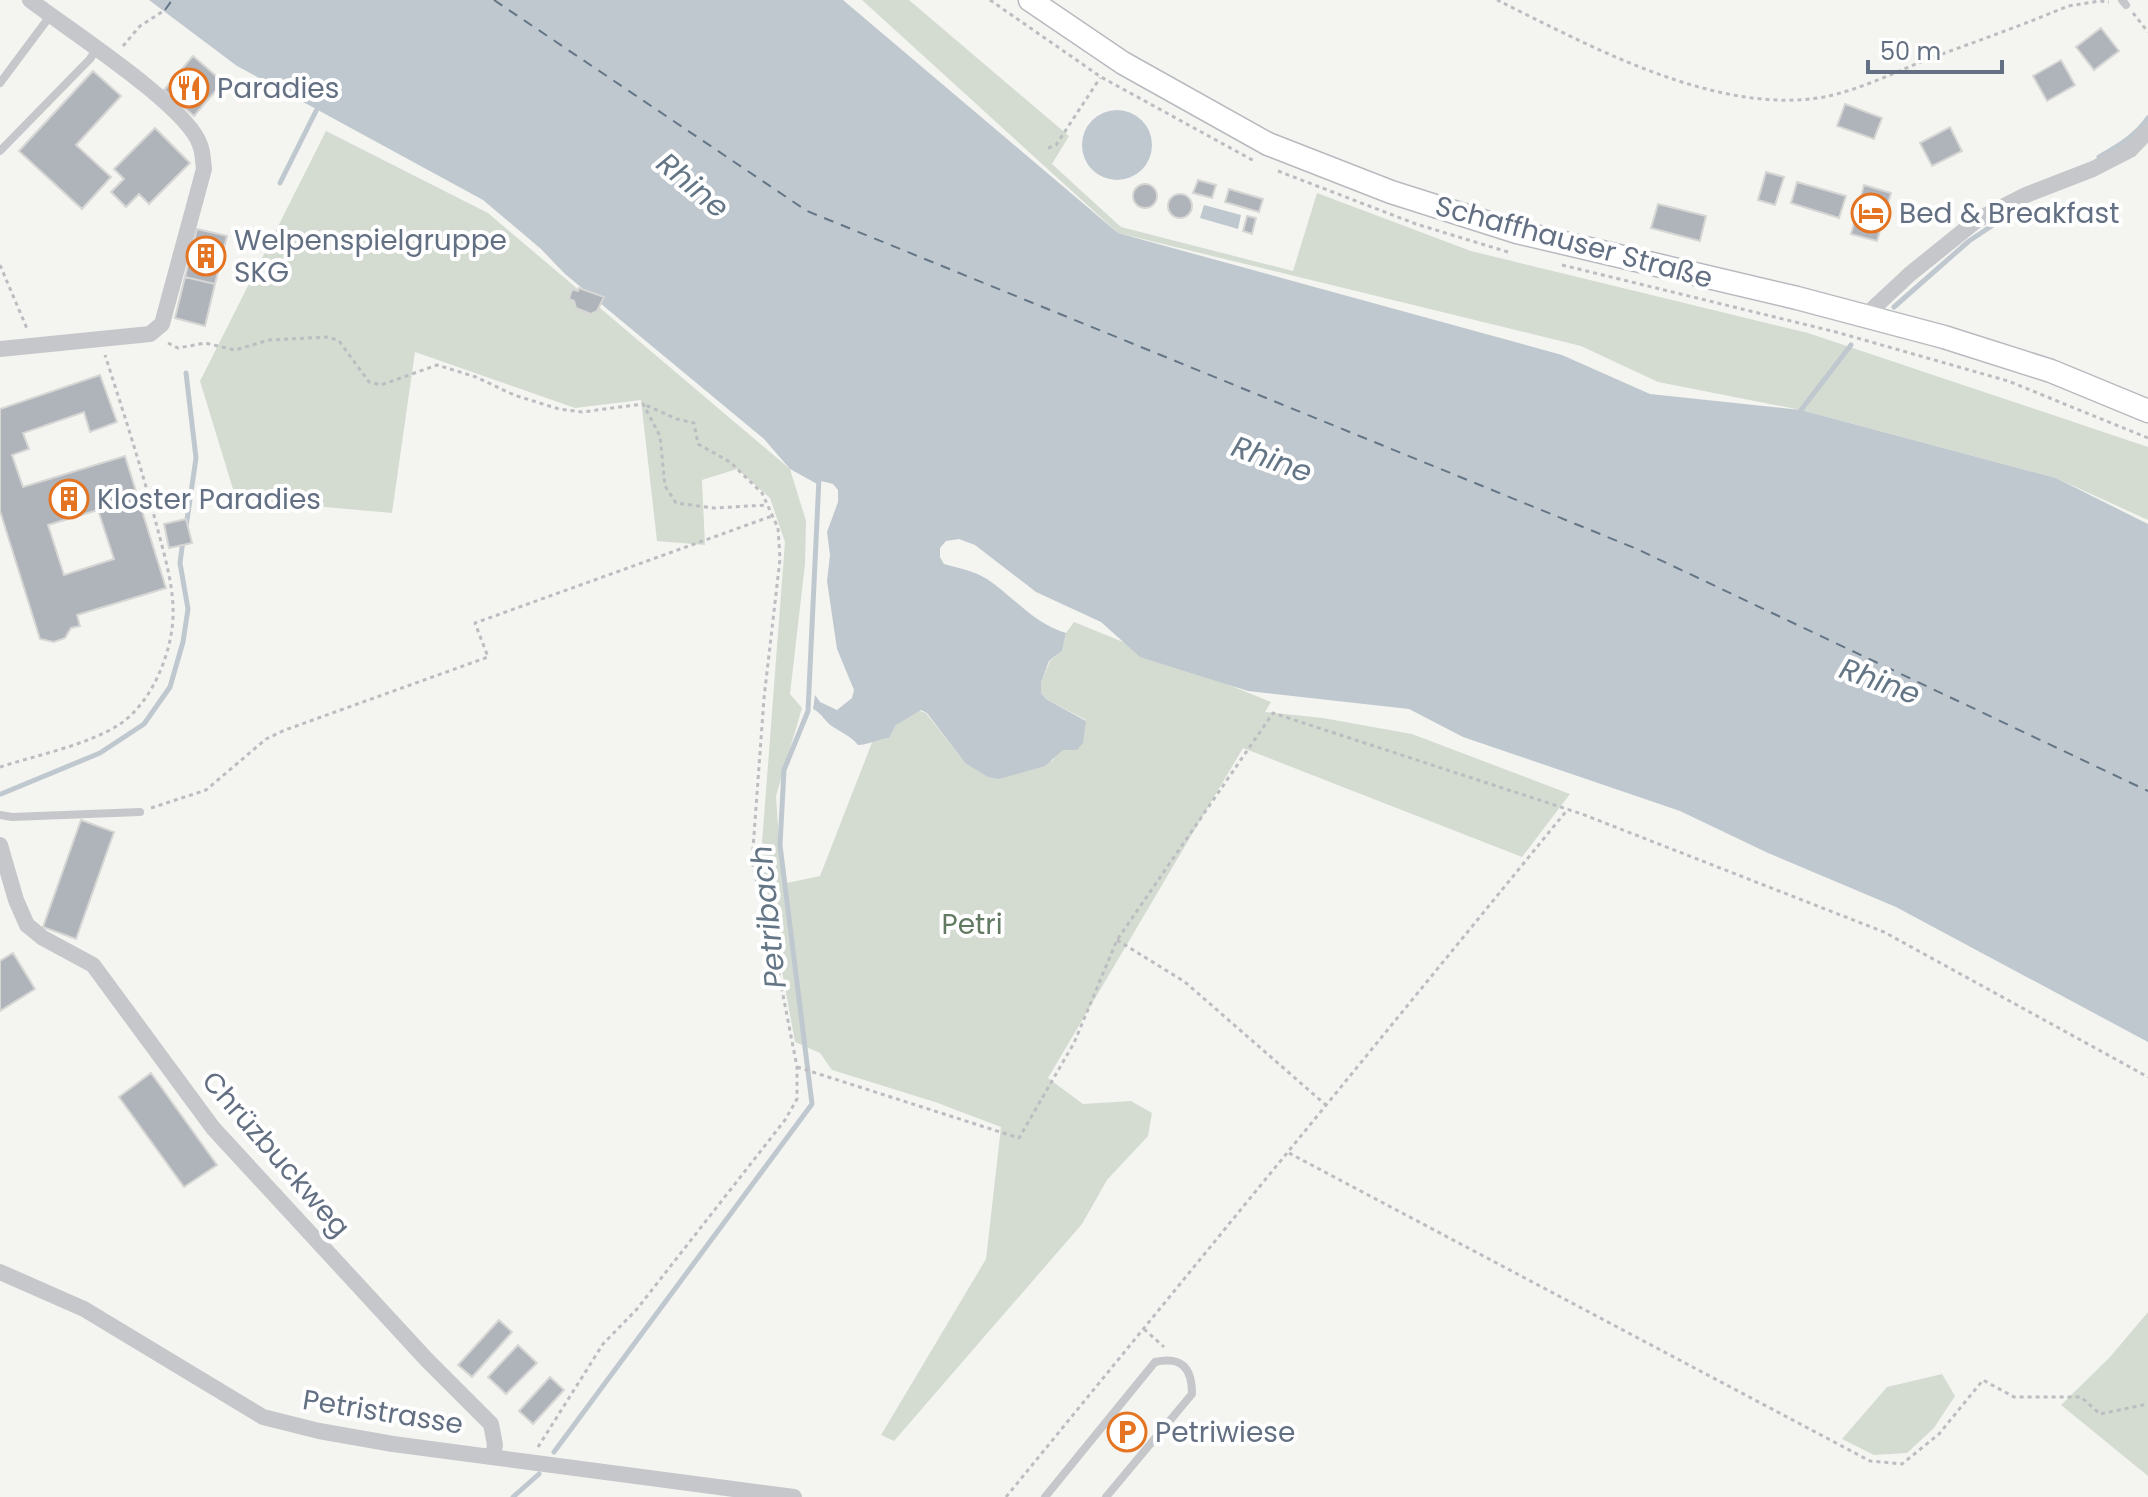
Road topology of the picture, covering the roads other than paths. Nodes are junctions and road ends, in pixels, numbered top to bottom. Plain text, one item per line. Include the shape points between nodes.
1 (30, 0) edge
2 (1030, 0) edge
3 (50, 16) junction
4 (97, 48) junction
5 (0, 83) edge
6 (2148, 131) edge
7 (0, 151) edge
8 (1866, 315) junction
9 (0, 349) edge
10 (2148, 411) edge
11 (140, 812) road end
12 (0, 815) edge
13 (0, 845) edge
14 (0, 1272) edge
15 (493, 1455) junction
16 (794, 1497) edge
17 (1045, 1497) edge
18 (1106, 1497) edge

1 - 3 street
2 - 8 main road, Schaffhauser Straße via 1123,63 1268,144 1391,192 1517,232
3 - 4 street
3 - 5 lane
4 - 7 lane
4 - 9 street via 183,118 200,143 204,169 162,324 150,334
6 - 8 street via 2130,150 1977,220
8 - 10 main road, Schaffhauser Straße via 2051,371
11 - 12 lane
13 - 15 street, Chrüzbuckweg via 27,925 93,965 213,1128 491,1424
14 - 15 street, Petristrasse via 84,1309 263,1417 393,1444
15 - 16 street, Petristrasse
17 - 18 lane via 1155,1362 1182,1363 1192,1379 1192,1394

